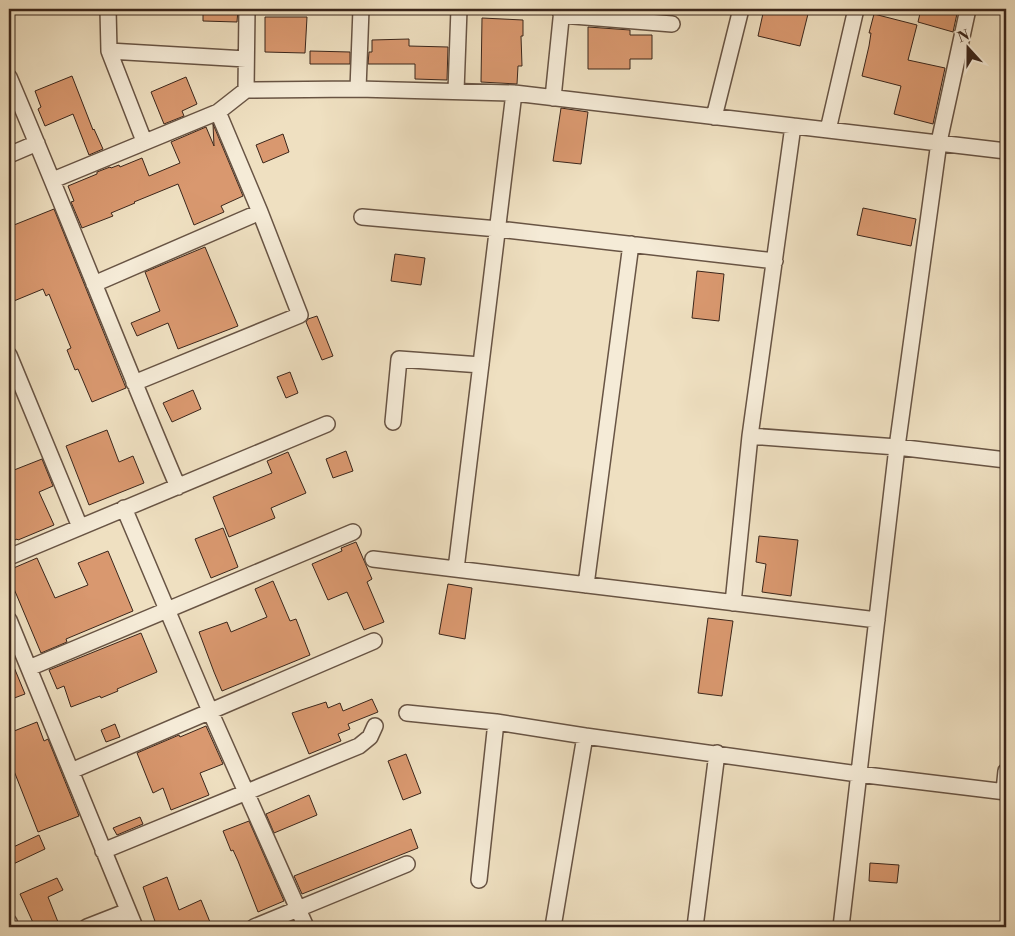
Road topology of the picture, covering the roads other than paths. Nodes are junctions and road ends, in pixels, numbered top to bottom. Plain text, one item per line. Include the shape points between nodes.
1 (108, 9) edge
2 (247, 9) edge
3 (361, 9) edge
4 (459, 9) edge
5 (741, 9) edge
6 (856, 9) edge
7 (968, 9) edge
8 (561, 12) edge
9 (672, 24) dead end
10 (109, 51) junction
11 (246, 59) junction
12 (9, 77) edge
13 (358, 89) junction
14 (246, 90) junction
15 (456, 92) junction
16 (514, 93) junction
17 (553, 98) junction
18 (218, 112) junction
19 (714, 117) junction
20 (793, 126) junction
21 (828, 130) junction
22 (144, 141) junction
23 (939, 142) junction
24 (37, 144) junction
25 (1006, 151) edge
26 (9, 155) edge
27 (53, 180) junction
28 (260, 212) junction
29 (362, 217) dead end
30 (498, 229) junction
31 (631, 244) junction
32 (775, 260) junction
33 (94, 284) junction
34 (9, 355) edge
35 (481, 365) junction
36 (134, 383) junction
37 (392, 422) dead end
38 (327, 424) dead end
39 (750, 436) junction
40 (897, 447) junction
41 (1006, 460) edge
42 (178, 487) junction
43 (124, 508) junction
44 (80, 527) junction
45 (353, 532) dead end
46 (9, 557) edge
47 (373, 559) dead end
48 (456, 569) junction
49 (586, 585) junction
50 (733, 603) junction
51 (167, 610) junction
52 (9, 620) edge
53 (877, 620) junction
54 (374, 641) dead end
55 (29, 668) junction
56 (210, 711) junction
57 (407, 713) dead end
58 (496, 722) junction
59 (375, 726) dead end
60 (585, 736) junction
61 (717, 754) junction
62 (71, 771) junction
63 (1006, 771) edge
64 (858, 774) junction
65 (246, 792) junction
66 (1005, 792) edge
67 (103, 852) junction
68 (407, 864) dead end
69 (479, 880) dead end
70 (299, 909) junction
71 (128, 911) junction
72 (9, 922) edge
73 (11, 927) edge
74 (88, 927) edge
75 (135, 927) edge
76 (254, 927) edge
77 (306, 927) edge
78 (553, 927) edge
79 (694, 927) edge
80 (841, 927) edge

1 - 10 street
2 - 11 street
3 - 13 street
4 - 15 street
5 - 19 street
6 - 21 street
7 - 23 street
8 - 9 street
8 - 17 street
10 - 11 street
10 - 22 street
11 - 14 street
12 - 24 street
13 - 14 street
13 - 15 street
14 - 18 street
15 - 16 street
16 - 17 street
16 - 30 street
17 - 19 street
18 - 22 street
18 - 28 street
19 - 20 street
20 - 21 street
20 - 32 street
21 - 23 street
22 - 27 street
23 - 25 street
23 - 40 street
24 - 26 street
24 - 27 street
27 - 33 street
28 - 33 street
28 - 36 street via 300,315
29 - 30 street
30 - 31 street
30 - 35 street
31 - 32 street
31 - 49 street
32 - 39 street
33 - 36 street
34 - 44 street
35 - 37 street via 399,359
35 - 48 street
36 - 42 street
38 - 42 street
39 - 40 street
39 - 50 street
40 - 41 street
40 - 53 street
42 - 43 street
43 - 44 street
43 - 51 street
44 - 46 street
45 - 51 street
47 - 48 street
48 - 49 street
49 - 50 street
50 - 53 street
51 - 55 street
51 - 56 street
52 - 55 street
53 - 64 street
54 - 56 street
55 - 62 street
56 - 62 street
56 - 65 street
57 - 58 street
58 - 60 street
58 - 69 street
59 - 65 street via 370,737 359,746
60 - 61 street
60 - 78 street
61 - 64 street
61 - 79 street
62 - 67 street
63 - 66 street
64 - 66 street
64 - 80 street
65 - 67 street
65 - 70 street
67 - 71 street
68 - 70 street
70 - 76 street
70 - 77 street
71 - 74 street
71 - 75 street
72 - 73 street

